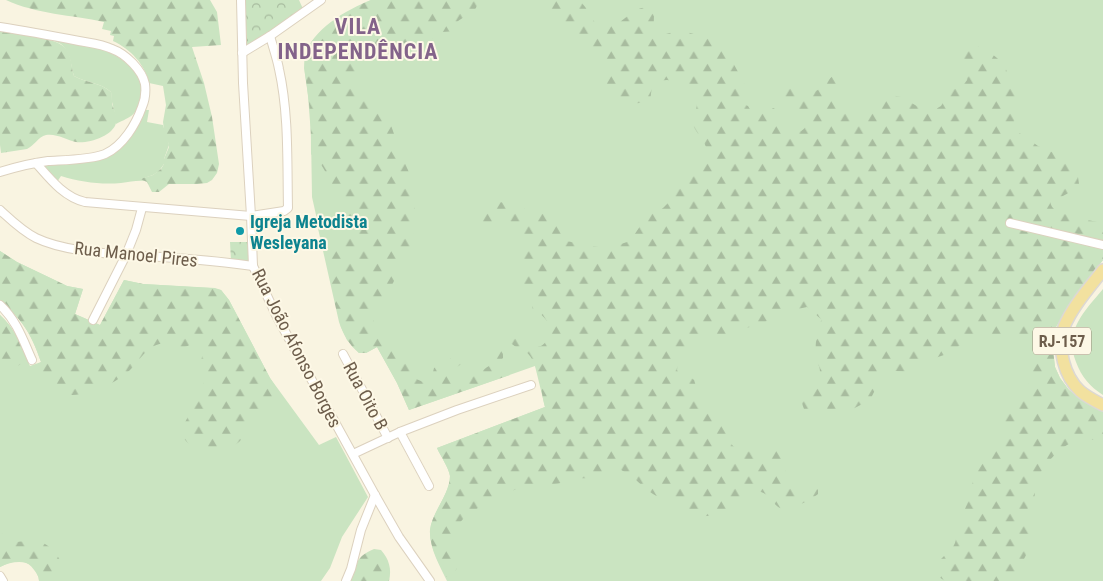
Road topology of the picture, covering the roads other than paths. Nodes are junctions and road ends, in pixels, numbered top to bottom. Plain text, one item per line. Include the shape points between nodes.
1 (241, 0) edge
2 (321, 0) edge
3 (0, 27) edge
4 (270, 36) junction
5 (242, 53) junction
6 (36, 163) junction
7 (0, 172) edge
8 (142, 208) junction
9 (0, 210) edge
10 (251, 216) junction
11 (1010, 223) dead end
12 (1103, 245) edge
13 (126, 255) junction
14 (253, 266) junction
15 (1103, 270) edge
16 (0, 306) edge
17 (93, 320) dead end
18 (343, 354) dead end
19 (32, 360) dead end
20 (531, 385) dead end
21 (1103, 406) edge
22 (400, 432) junction
23 (388, 438) junction
24 (353, 454) junction
25 (429, 486) dead end
26 (375, 495) junction
27 (0, 576) edge
28 (3, 581) edge
29 (346, 581) edge
30 (430, 581) edge

1 - 5 street, Rua João Afonso Borges
2 - 4 street
3 - 6 street via 113,49 135,67 145,84 143,104 133,127 110,151 96,156
4 - 5 street
4 - 10 street via 284,107 288,208 280,213
5 - 10 street, Rua João Afonso Borges
6 - 7 street
6 - 8 street via 57,186 76,199
8 - 10 street
8 - 13 street
9 - 13 street, Rua Manoel Pires via 38,239 74,249
10 - 14 street, Rua João Afonso Borges
11 - 12 street
13 - 14 street, Rua Manoel Pires
13 - 17 street
14 - 24 street, Rua João Afonso Borges via 277,317
15 - 21 main road, RJ-157 via 1069,317 1061,347 1072,382
16 - 19 street via 17,326
18 - 23 street, Rua Oito B
20 - 22 street
22 - 23 street
22 - 25 street
23 - 24 street
24 - 26 street, Rua João Afonso Borges
26 - 29 street
26 - 30 street, Rua João Afonso Borges
27 - 28 street

